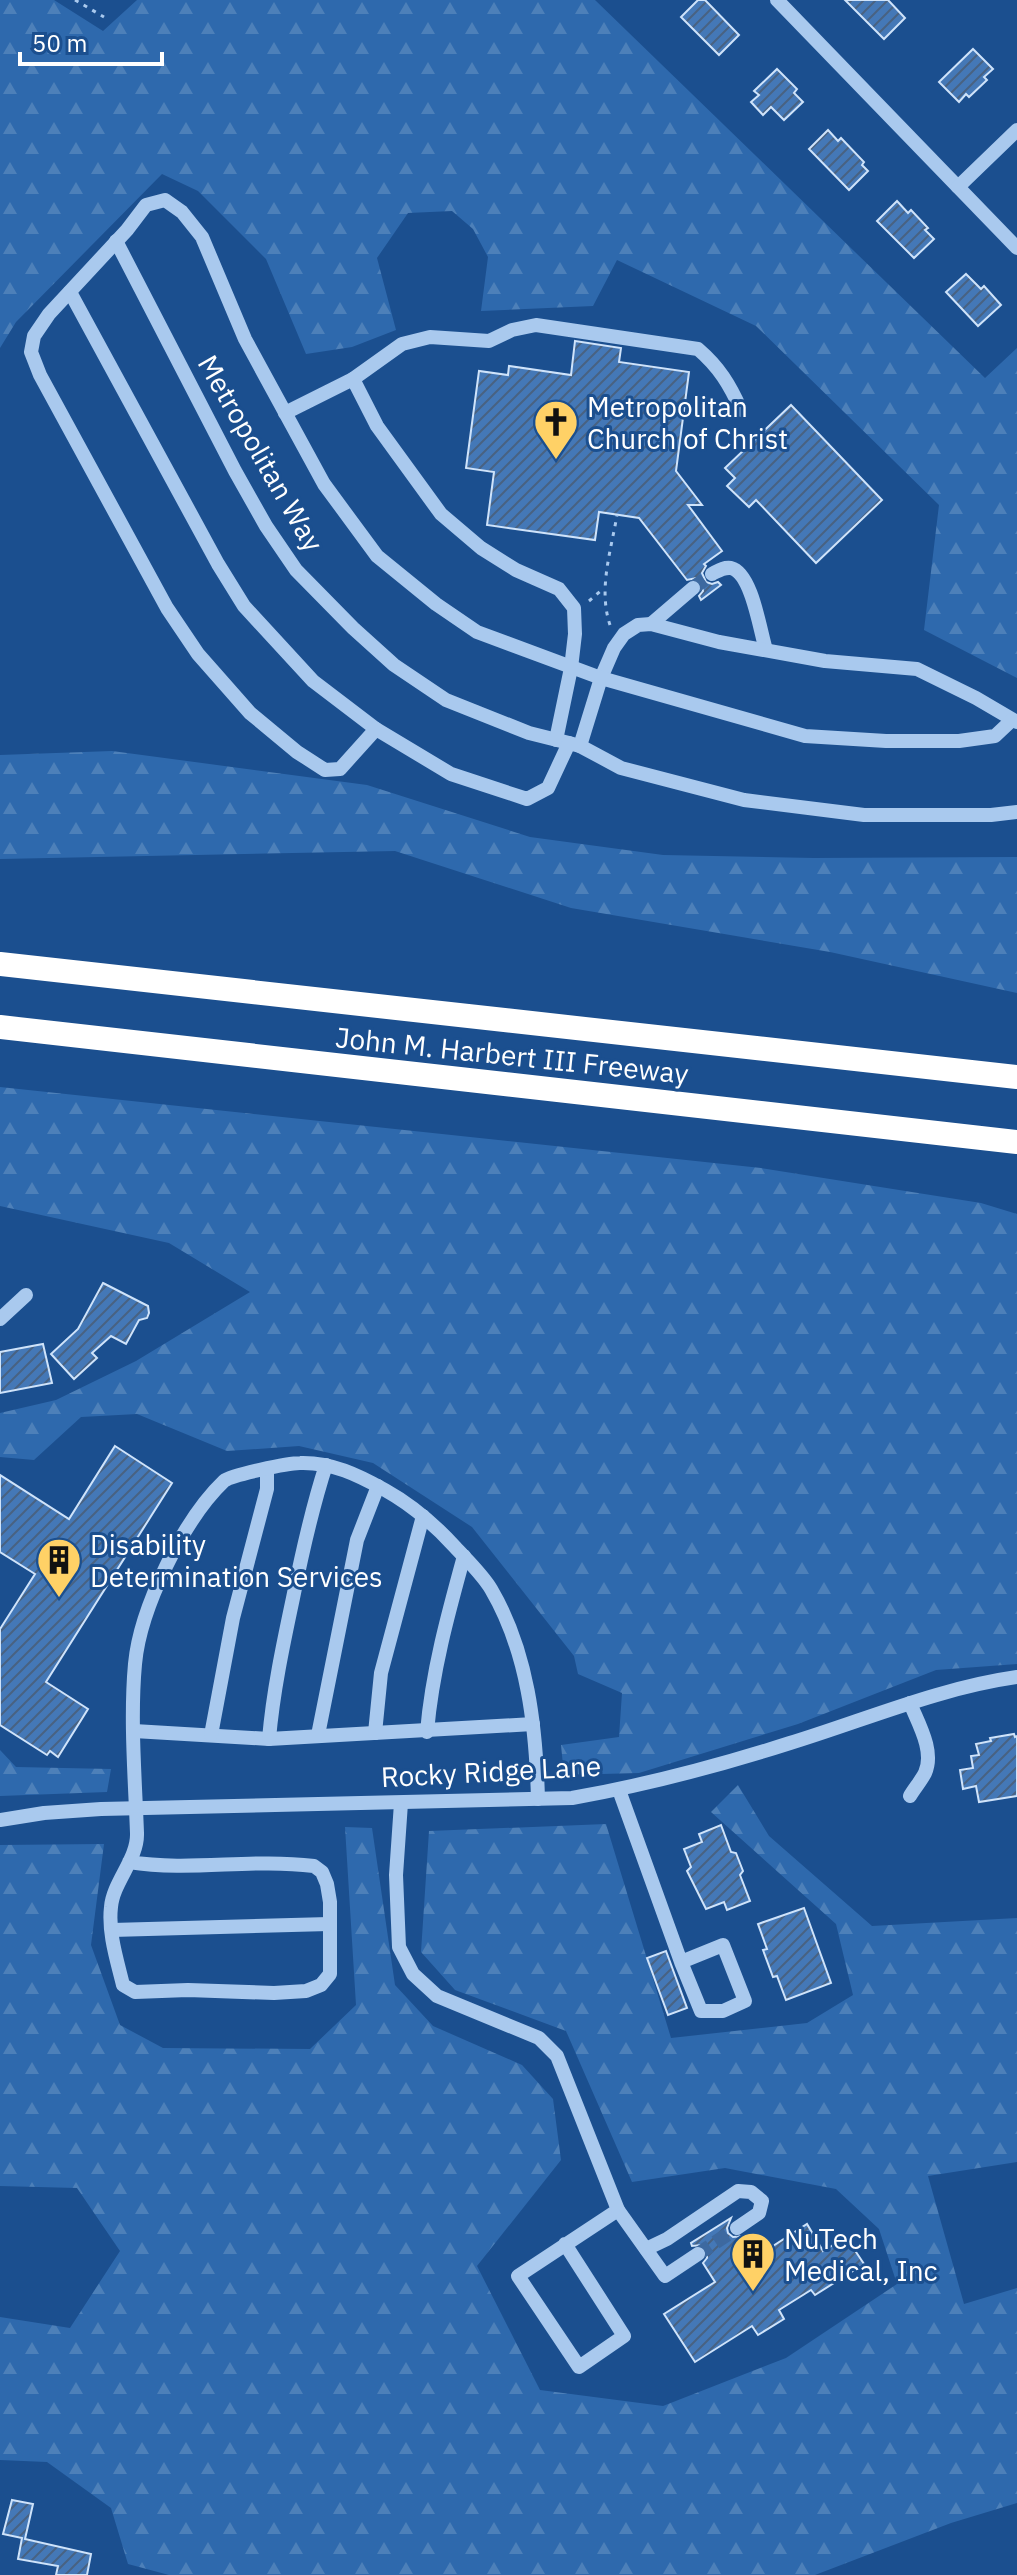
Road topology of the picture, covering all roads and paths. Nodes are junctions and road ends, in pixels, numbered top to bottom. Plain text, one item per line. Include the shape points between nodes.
1 (75, 0) edge
2 (777, 0) edge
3 (104, 17) dead end
4 (1017, 130) edge
5 (958, 187) junction
6 (116, 241) junction
7 (1017, 248) edge
8 (70, 292) junction
9 (353, 379) junction
10 (741, 410) dead end
11 (285, 413) junction
12 (617, 515) dead end
13 (712, 574) dead end
14 (604, 588) junction
15 (693, 588) tunnel mouth
16 (574, 608) junction
17 (651, 624) junction
18 (621, 638) junction
19 (766, 650) junction
20 (571, 668) junction
21 (601, 678) junction
22 (1015, 721) edge
23 (376, 729) junction
24 (568, 743) junction
25 (1017, 812) edge
26 (0, 964) edge
27 (0, 1027) edge
28 (1017, 1077) edge
29 (1017, 1142) edge
30 (26, 1295) dead end
31 (0, 1319) edge
32 (326, 1465) junction
33 (267, 1469) junction
34 (378, 1486) junction
35 (423, 1516) junction
36 (464, 1556) junction
37 (1017, 1677) edge
38 (910, 1703) junction
39 (533, 1724) junction
40 (134, 1731) junction
41 (427, 1732) junction
42 (375, 1733) junction
43 (211, 1735) junction
44 (318, 1735) junction
45 (269, 1739) junction
46 (619, 1790) junction
47 (910, 1796) dead end
48 (538, 1799) junction
49 (401, 1803) junction
50 (136, 1808) junction
51 (0, 1820) edge
52 (129, 1862) junction
53 (329, 1924) junction
54 (112, 1930) junction
55 (681, 1962) junction
56 (618, 2210) junction
57 (737, 2228) tunnel mouth
58 (565, 2244) junction
59 (646, 2249) junction
60 (698, 2254) tunnel mouth

1 - 3 path
2 - 5 street
4 - 5 street
5 - 7 street
6 - 8 street, Metropolitan Way
6 - 11 street, Metropolitan Way via 146,205 165,200 182,212 202,237 245,339
6 - 24 street, Metropolitan Way via 243,485 296,570 394,665 446,700
8 - 23 street via 244,606 313,681
8 - 23 street, Metropolitan Way via 34,336 31,352 167,608 198,654 250,713 325,770 340,769
9 - 10 street, Metropolitan Way via 402,344 430,337 489,341 536,325 698,349 722,374
9 - 11 street, Metropolitan Way
9 - 16 street via 377,426 441,514 481,548 559,589
11 - 20 street, Metropolitan Way via 324,484 377,556 477,632
12 - 14 path
13 - 19 street via 723,568 741,573
14 - 16 path
14 - 18 path via 610,624
15 - 17 street
16 - 20 street
17 - 18 street via 638,625
17 - 19 street, Metropolitan Way
18 - 21 street
19 - 22 street, Metropolitan Way via 917,669
20 - 21 street, Metropolitan Way
20 - 24 street
21 - 22 street, Metropolitan Way via 805,736 959,741 995,736
21 - 24 street
23 - 24 street via 451,774 527,799 548,788
24 - 25 street, Metropolitan Way via 621,768 744,800 864,815
26 - 28 highway, John M. Harbert III Freeway
27 - 29 highway, John M. Harbert III Freeway
30 - 31 street
32 - 33 street via 293,1463
32 - 34 street
32 - 45 street via 293,1595
33 - 40 street via 226,1478 177,1545 152,1597 135,1662
33 - 43 street via 267,1489 233,1618
34 - 35 street
34 - 44 street via 357,1540
35 - 36 street
35 - 42 street via 381,1673
36 - 39 street via 490,1588 516,1645
36 - 41 street
37 - 38 street, Rocky Ridge Lane
38 - 46 street, Rocky Ridge Lane
38 - 47 street via 928,1757 926,1772
39 - 41 street
39 - 48 street
40 - 43 street
40 - 50 street
41 - 42 street
42 - 44 street
43 - 45 street
44 - 45 street
46 - 48 street, Rocky Ridge Lane
46 - 55 street
48 - 49 street, Rocky Ridge Lane
49 - 50 street, Rocky Ridge Lane
49 - 56 street via 399,1947 413,1974 437,1996 539,2038 557,2056
50 - 51 street, Rocky Ridge Lane
50 - 52 street via 138,1839
52 - 53 street via 161,1867 244,1862 314,1866 327,1884
52 - 54 street via 111,1905
53 - 54 street
53 - 54 street via 330,1974 306,1991 274,1993 135,1992 123,1985
55 - 55 street via 701,2011 723,2011 745,2001 723,1945
56 - 58 street
56 - 59 street
57 - 59 street via 759,2213 762,2201 751,2192 738,2191
58 - 58 street via 518,2276 579,2367 624,2336
59 - 60 street via 665,2276

